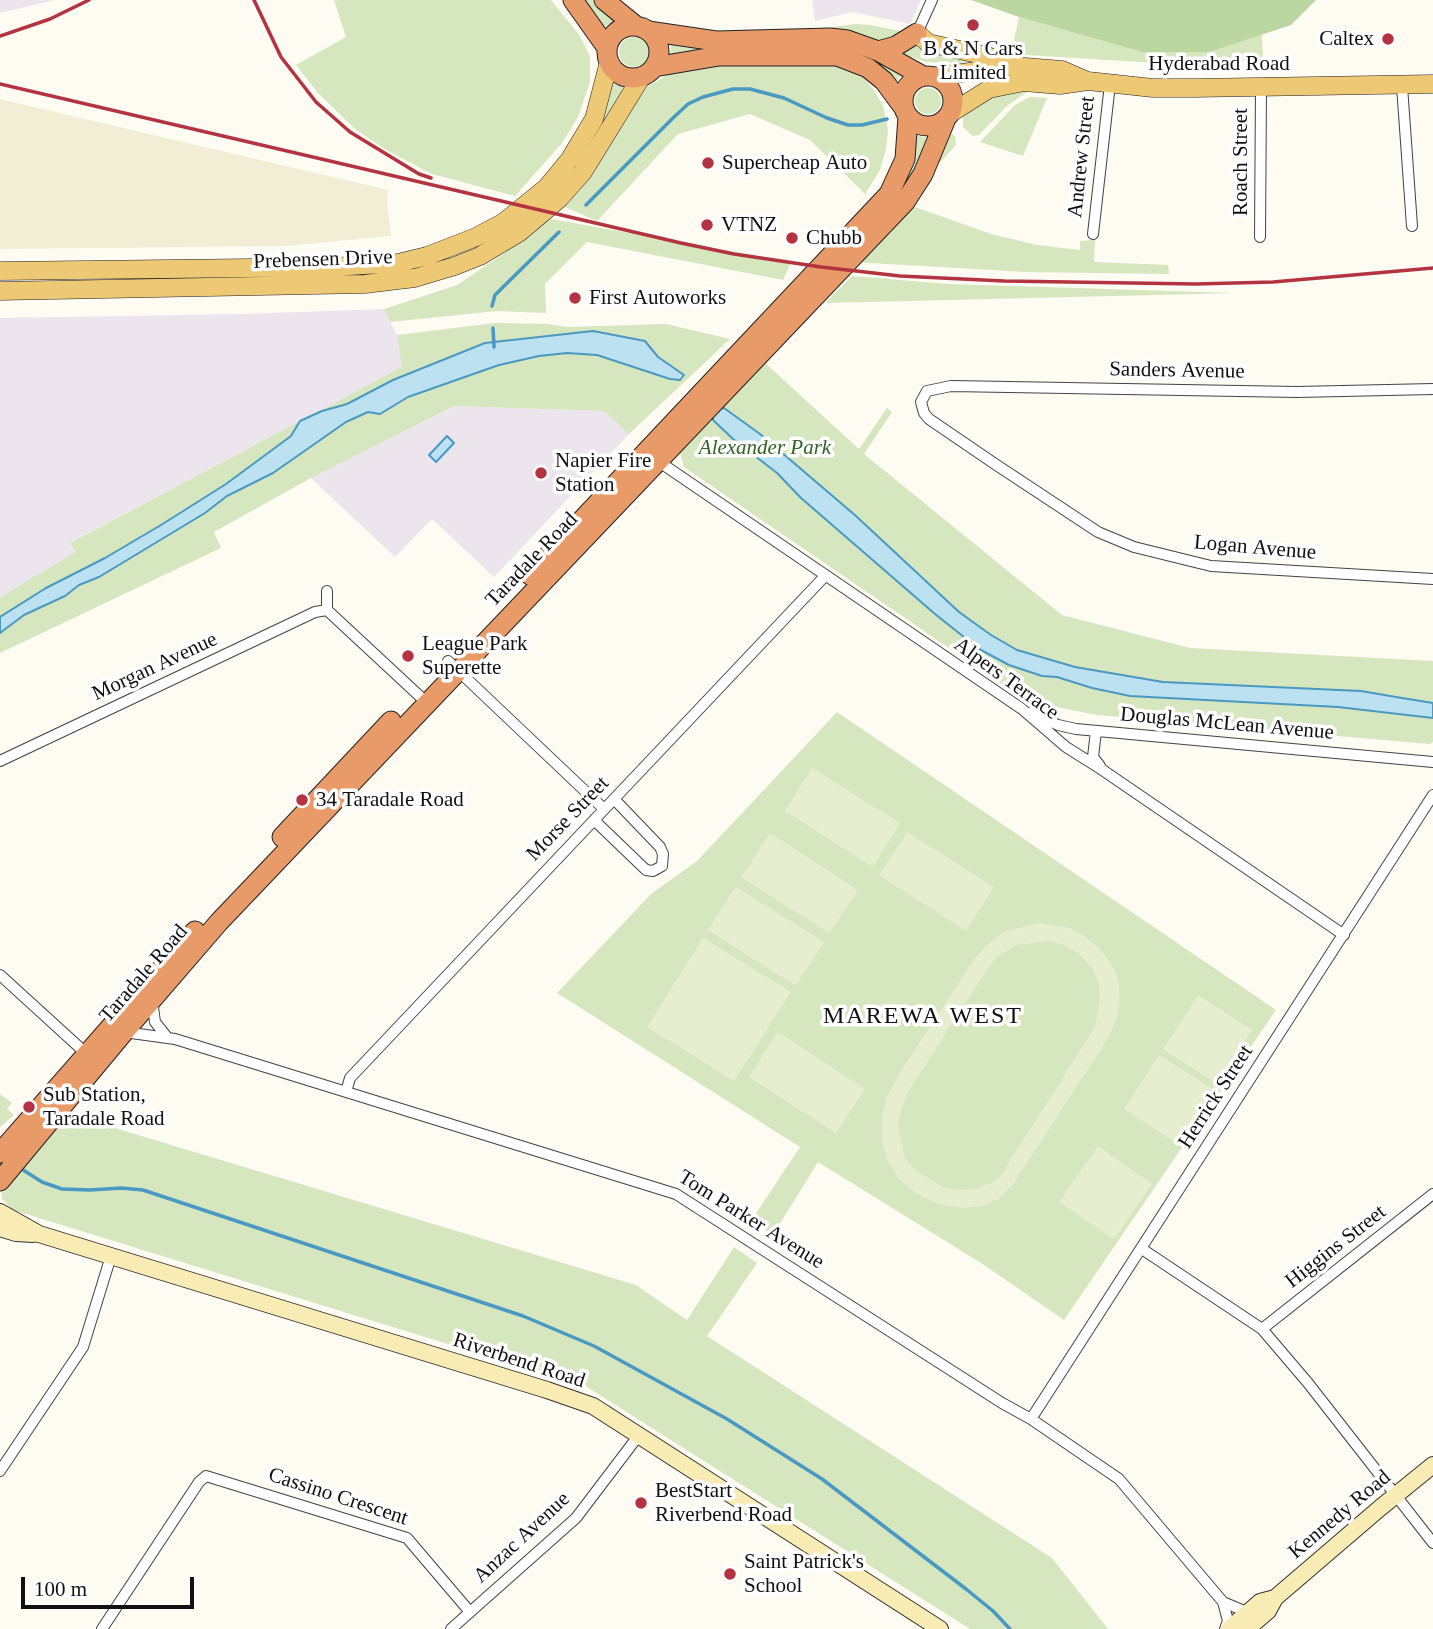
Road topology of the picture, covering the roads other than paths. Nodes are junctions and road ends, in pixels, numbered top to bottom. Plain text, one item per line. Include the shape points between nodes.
1 (572, 0) edge
2 (604, 0) edge
3 (932, 0) edge
4 (642, 29) junction
5 (917, 33) junction
6 (878, 51) junction
7 (608, 55) junction
8 (1013, 66) junction
9 (648, 71) junction
10 (928, 77) junction
11 (1088, 81) junction
12 (1110, 83) junction
13 (1433, 84) edge
14 (1402, 86) junction
15 (1261, 88) junction
16 (906, 112) junction
17 (948, 117) junction
18 (1412, 226) dead end
19 (1093, 234) dead end
20 (1260, 237) dead end
21 (0, 271) edge
22 (0, 291) edge
23 (1433, 389) edge
24 (923, 395) joint
25 (652, 456) junction
26 (825, 576) junction
27 (1433, 579) edge
28 (327, 591) dead end
29 (327, 610) junction
30 (453, 666) junction
31 (422, 698) junction
32 (1021, 709) junction
33 (1096, 731) junction
34 (0, 761) edge
35 (1433, 762) edge
36 (1101, 769) junction
37 (1433, 795) edge
38 (614, 799) junction
39 (604, 809) junction
40 (594, 820) junction
41 (1343, 935) junction
42 (0, 975) edge
43 (152, 1000) junction
44 (124, 1032) junction
45 (167, 1037) junction
46 (92, 1059) junction
47 (346, 1092) junction
48 (4, 1168) edge
49 (1433, 1194) edge
50 (0, 1212) edge
51 (0, 1228) edge
52 (39, 1234) junction
53 (1142, 1249) junction
54 (111, 1256) junction
55 (1262, 1329) junction
56 (1031, 1419) junction
57 (639, 1435) junction
58 (1433, 1465) edge
59 (0, 1471) edge
60 (1396, 1494) junction
61 (1433, 1543) edge
62 (1275, 1598) junction
63 (1223, 1602) junction
64 (1250, 1611) junction
65 (470, 1612) junction
66 (102, 1629) edge
67 (451, 1629) edge
68 (940, 1629) edge
69 (1227, 1629) edge
70 (1247, 1629) edge

1 - 7 highway
2 - 4 highway
3 - 5 street
4 - 6 highway via 728,41 830,38
4 - 7 highway via 615,33
4 - 9 highway via 659,52
5 - 6 highway
5 - 8 main road via 928,43
6 - 10 highway
7 - 9 highway via 613,69 626,77
7 - 21 main road, Prebensen Drive via 594,119 547,187 504,222 427,256 364,266
8 - 10 main road, Hyderabad Road
8 - 11 main road, Hyderabad Road via 1062,70
9 - 16 highway via 719,56 837,56 868,68 884,81
9 - 22 main road, Prebensen Drive via 583,172 559,199 520,232 455,266 415,278 365,284
10 - 16 highway via 909,85 903,99
10 - 17 highway via 949,88 953,100
11 - 12 main road, Hyderabad Road
11 - 17 main road, Hyderabad Road via 1000,85 977,94
12 - 15 main road, Hyderabad Road via 1153,88
12 - 19 street, Andrew Street
13 - 14 main road, Hyderabad Road
14 - 15 main road, Hyderabad Road
14 - 18 street
15 - 20 street, Roach Street
16 - 17 highway via 913,122 925,126
16 - 25 highway, Taradale Road via 905,159 889,194
17 - 25 highway, Taradale Road via 905,202 750,366
23 - 24 street, Sanders Avenue via 1297,392 950,386 932,388
24 - 27 street, Logan Avenue via 922,410 929,419 1098,532 1134,547 1210,566
25 - 26 street, Alpers Terrace
25 - 30 highway, Taradale Road
26 - 32 street, Alpers Terrace
26 - 38 street, Morse Street
28 - 29 street
29 - 31 street
29 - 34 street, Morgan Avenue
30 - 31 highway, Taradale Road
30 - 39 street
31 - 43 highway, Taradale Road
31 - 46 highway, Taradale Road via 194,931
32 - 33 street, Douglas McLean Avenue via 1058,725
32 - 36 street, Alpers Terrace
33 - 35 street, Douglas McLean Avenue
33 - 36 street via 1093,757
36 - 41 street, Alpers Terrace
37 - 41 street, Herrick Street
38 - 39 street, Morse Street
38 - 40 street via 660,847 662,866 646,870
39 - 40 street, Morse Street
40 - 47 street, Morse Street via 350,1078
41 - 53 street, Herrick Street
42 - 46 street
43 - 44 highway, Taradale Road
43 - 45 street via 155,1022
44 - 45 street, Tom Parker Avenue
44 - 46 highway, Taradale Road
45 - 47 street, Tom Parker Avenue
46 - 48 highway, Taradale Road
47 - 56 street, Tom Parker Avenue via 677,1194
49 - 55 street, Higgins Street
50 - 52 street, Riverbend Road
51 - 52 street, Riverbend Road
52 - 54 street, Riverbend Road
53 - 55 street
53 - 56 street, Herrick Street
54 - 57 street, Riverbend Road via 576,1399
54 - 59 street via 83,1347
55 - 60 street
56 - 63 street, Tom Parker Avenue via 1119,1479
57 - 65 street, Anzac Avenue via 582,1513
57 - 68 street, Riverbend Road
58 - 60 street, Kennedy Road
60 - 61 street
60 - 62 street, Kennedy Road
62 - 64 street, Kennedy Road
62 - 70 street, Kennedy Road via 1268,1611
63 - 64 street
63 - 69 street
64 - 69 street, Kennedy Road
65 - 66 street, Cassino Crescent via 402,1535 204,1472
65 - 67 street, Anzac Avenue

